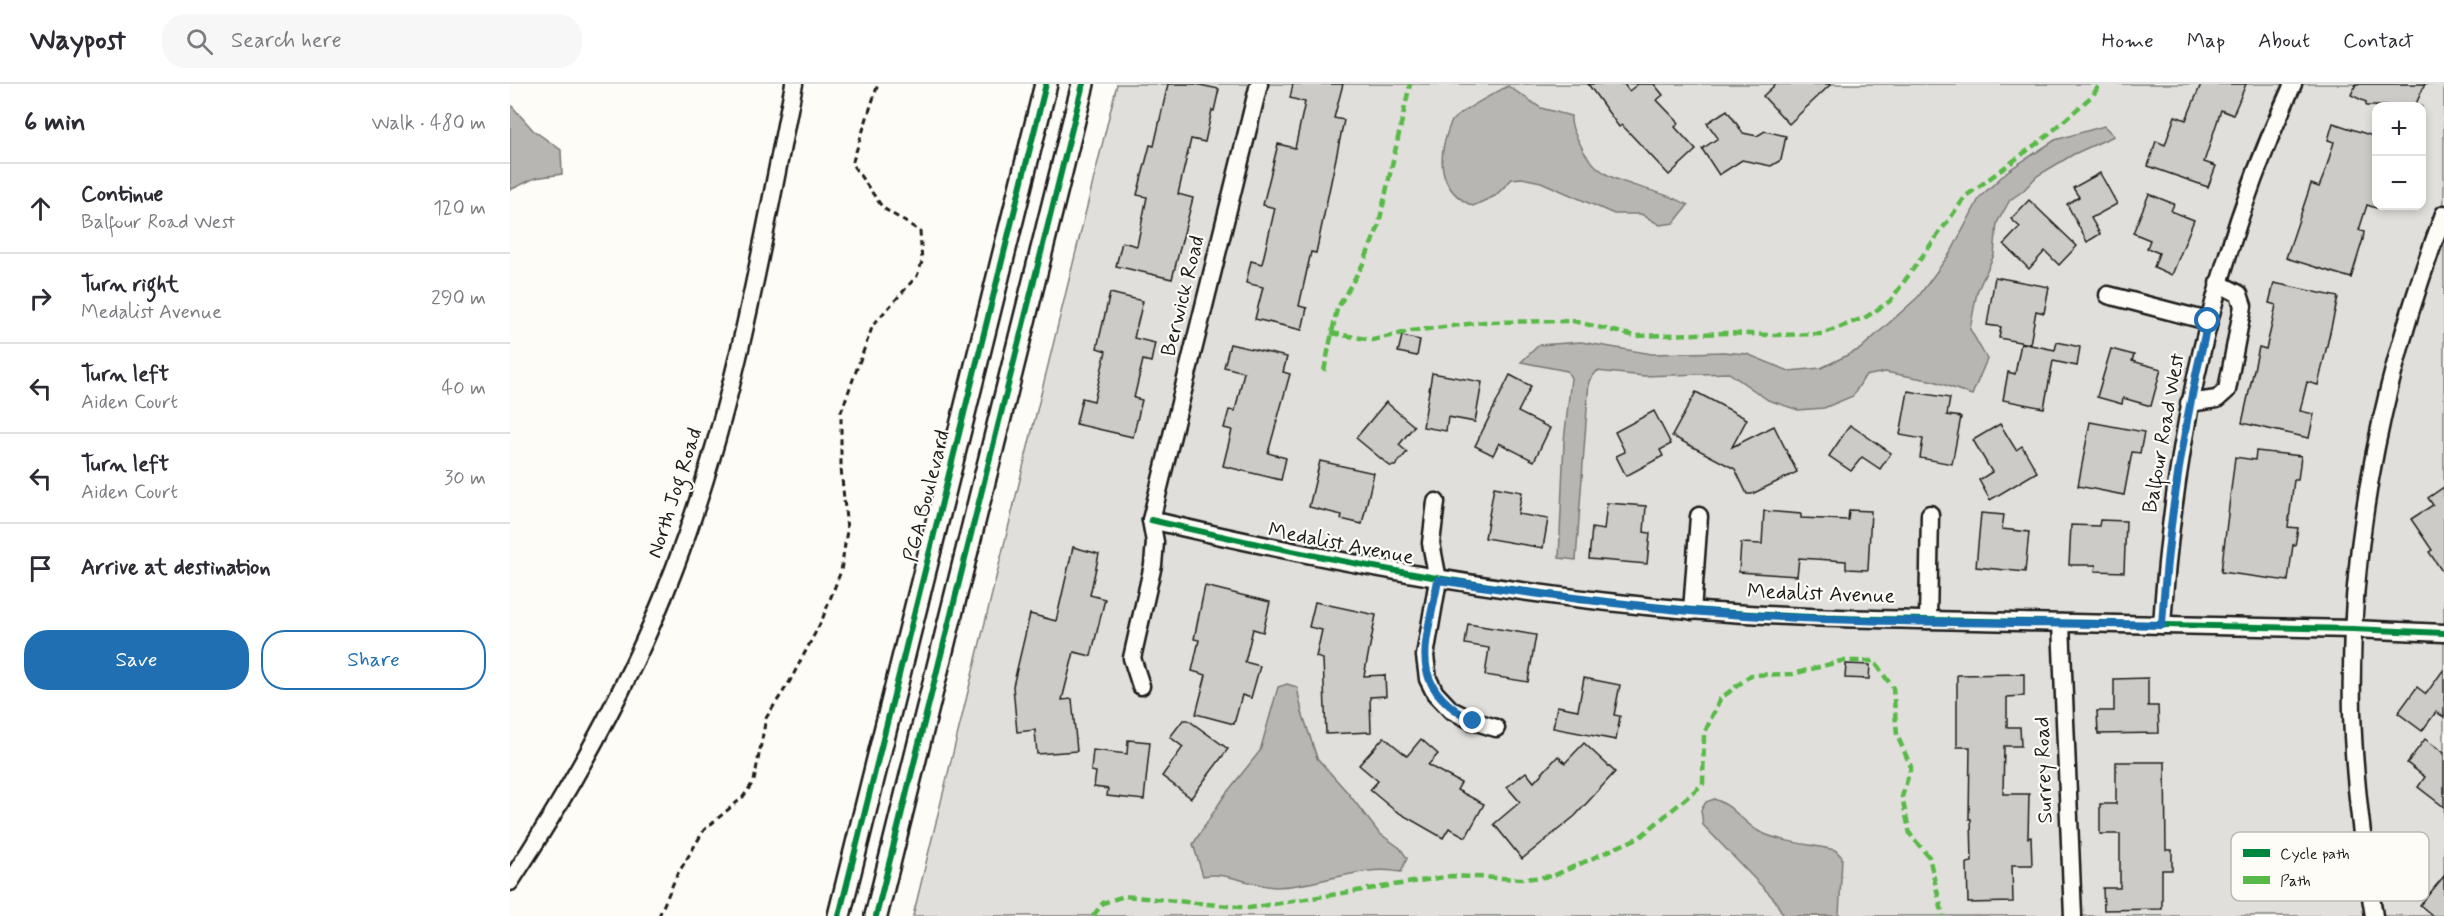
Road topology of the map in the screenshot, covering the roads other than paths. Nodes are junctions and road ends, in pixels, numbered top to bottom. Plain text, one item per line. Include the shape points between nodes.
1 (794, 84) edge
2 (1046, 84) edge
3 (1083, 84) edge
4 (1259, 84) edge
5 (2293, 84) edge
6 (2444, 214) edge
7 (2218, 283) junction
8 (2108, 295) dead end
9 (2208, 321) junction
10 (2189, 403) junction
11 (1436, 502) dead end
12 (1930, 514) dead end
13 (1699, 516) dead end
14 (1151, 520) junction
15 (1438, 580) junction
16 (1692, 611) junction
17 (1928, 620) junction
18 (2061, 623) junction
19 (2162, 625) junction
20 (2353, 629) junction
21 (2444, 633) edge
22 (1141, 686) dead end
23 (1497, 728) dead end
24 (2363, 832) edge
25 (510, 882) edge
26 (2372, 901) edge
27 (839, 916) edge
28 (876, 916) edge
29 (2073, 916) edge
30 (2374, 916) edge

1 - 25 street, North Jog Road via 752,300 719,432 675,566 625,685 554,815
2 - 27 main road, PGA Boulevard
3 - 28 main road
4 - 14 street, Berwick Road
5 - 7 street, Balfour Road West via 2249,188
6 - 20 street via 2409,310 2385,399 2362,526
7 - 9 street, Balfour Road West
7 - 10 street via 2239,294 2243,306 2227,390 2217,399
8 - 9 street
9 - 10 street, Balfour Road West
10 - 19 street, Balfour Road West via 2172,505
11 - 15 street via 1431,543
12 - 17 street
13 - 16 street
14 - 15 street, Medalist Avenue via 1332,561
14 - 22 street via 1155,542 1153,565 1132,658
15 - 16 street, Medalist Avenue
15 - 23 street via 1425,656 1428,679 1451,710
16 - 17 street, Medalist Avenue
17 - 18 street, Medalist Avenue
18 - 19 street, Medalist Avenue
18 - 29 street, Surrey Road
19 - 20 street, Medalist Avenue
20 - 21 street, Medalist Avenue
20 - 24 street via 2352,713
26 - 30 street

